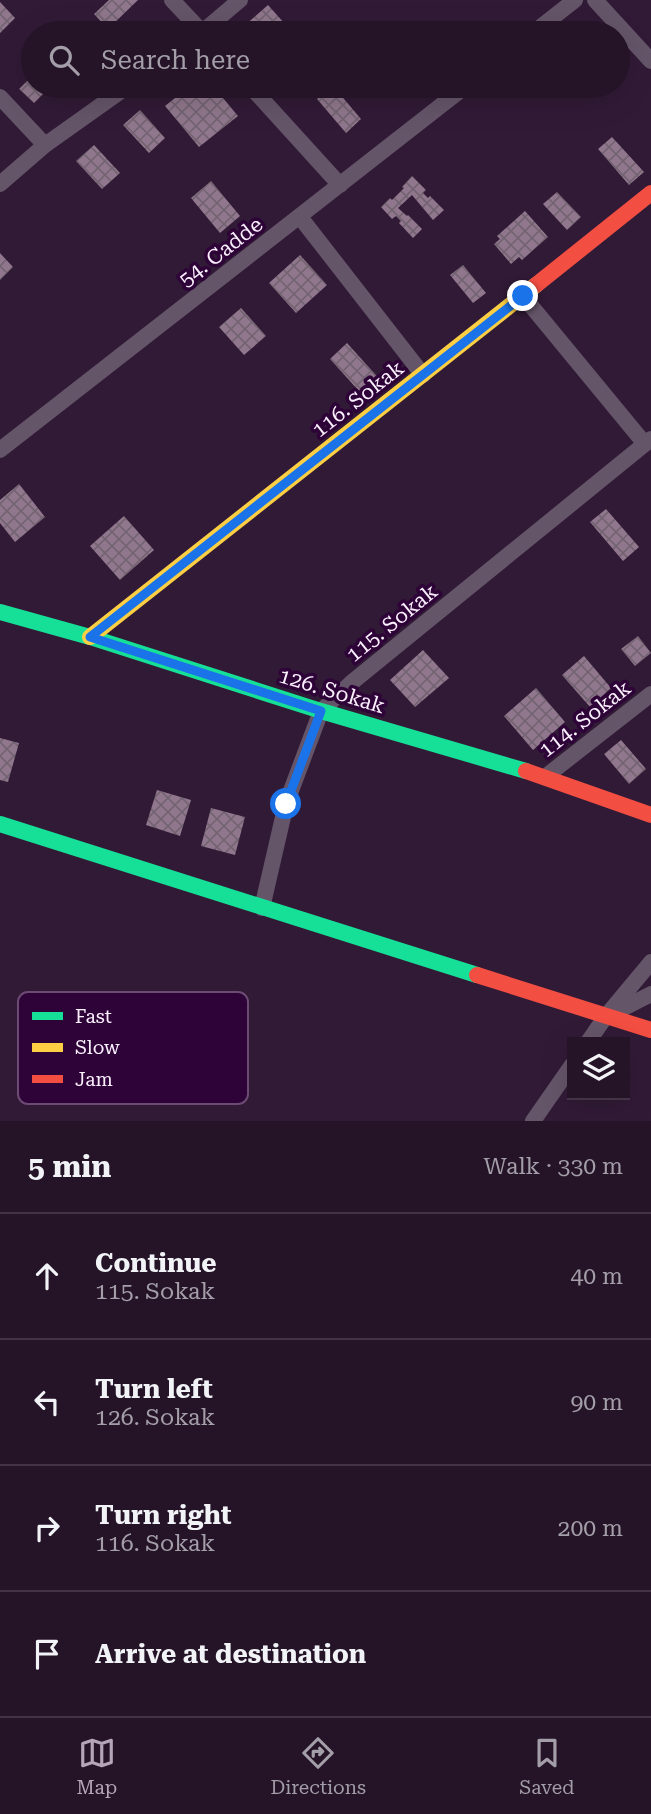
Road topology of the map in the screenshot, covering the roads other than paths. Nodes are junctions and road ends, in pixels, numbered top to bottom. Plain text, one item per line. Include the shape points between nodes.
1 (172, 0) edge
2 (240, 0) edge
3 (575, 0) edge
4 (596, 0) edge
5 (191, 21) edge
6 (216, 21) edge
7 (548, 21) edge
8 (615, 21) edge
9 (630, 38) edge
10 (651, 61) edge
11 (0, 97) edge
12 (111, 98) edge
13 (261, 98) edge
14 (451, 98) edge
15 (45, 145) junction
16 (0, 184) edge
17 (340, 185) junction
18 (651, 193) edge
19 (300, 217) junction
20 (523, 296) junction
21 (423, 375) junction
22 (648, 442) edge
23 (0, 450) edge
24 (0, 612) edge
25 (90, 637) junction
26 (651, 694) edge
27 (321, 711) junction
28 (545, 777) junction
29 (651, 815) edge
30 (0, 824) edge
31 (262, 908) junction
32 (651, 962) edge
33 (651, 994) edge
34 (606, 1016) junction
35 (651, 1030) edge
36 (591, 1037) edge
37 (567, 1072) edge
38 (533, 1121) edge

1 - 5 street
2 - 6 street
3 - 7 street
4 - 8 street
9 - 10 street
11 - 15 street
12 - 15 street
13 - 17 street
14 - 17 street, 54. Cadde
15 - 16 street
17 - 19 street, 54. Cadde
18 - 20 street, 116. Sokak
19 - 21 street
19 - 23 street, 54. Cadde
20 - 21 street, 116. Sokak
20 - 22 street
21 - 25 street, 116. Sokak
22 - 27 street, 115. Sokak
24 - 25 street, 126. Sokak
25 - 27 street, 126. Sokak
26 - 28 street, 114. Sokak
27 - 28 street, 126. Sokak
27 - 31 street, 115. Sokak via 286,804
28 - 29 street, 126. Sokak
30 - 31 street
31 - 34 street
32 - 34 street
33 - 34 street
34 - 35 street
34 - 36 street
37 - 38 street

